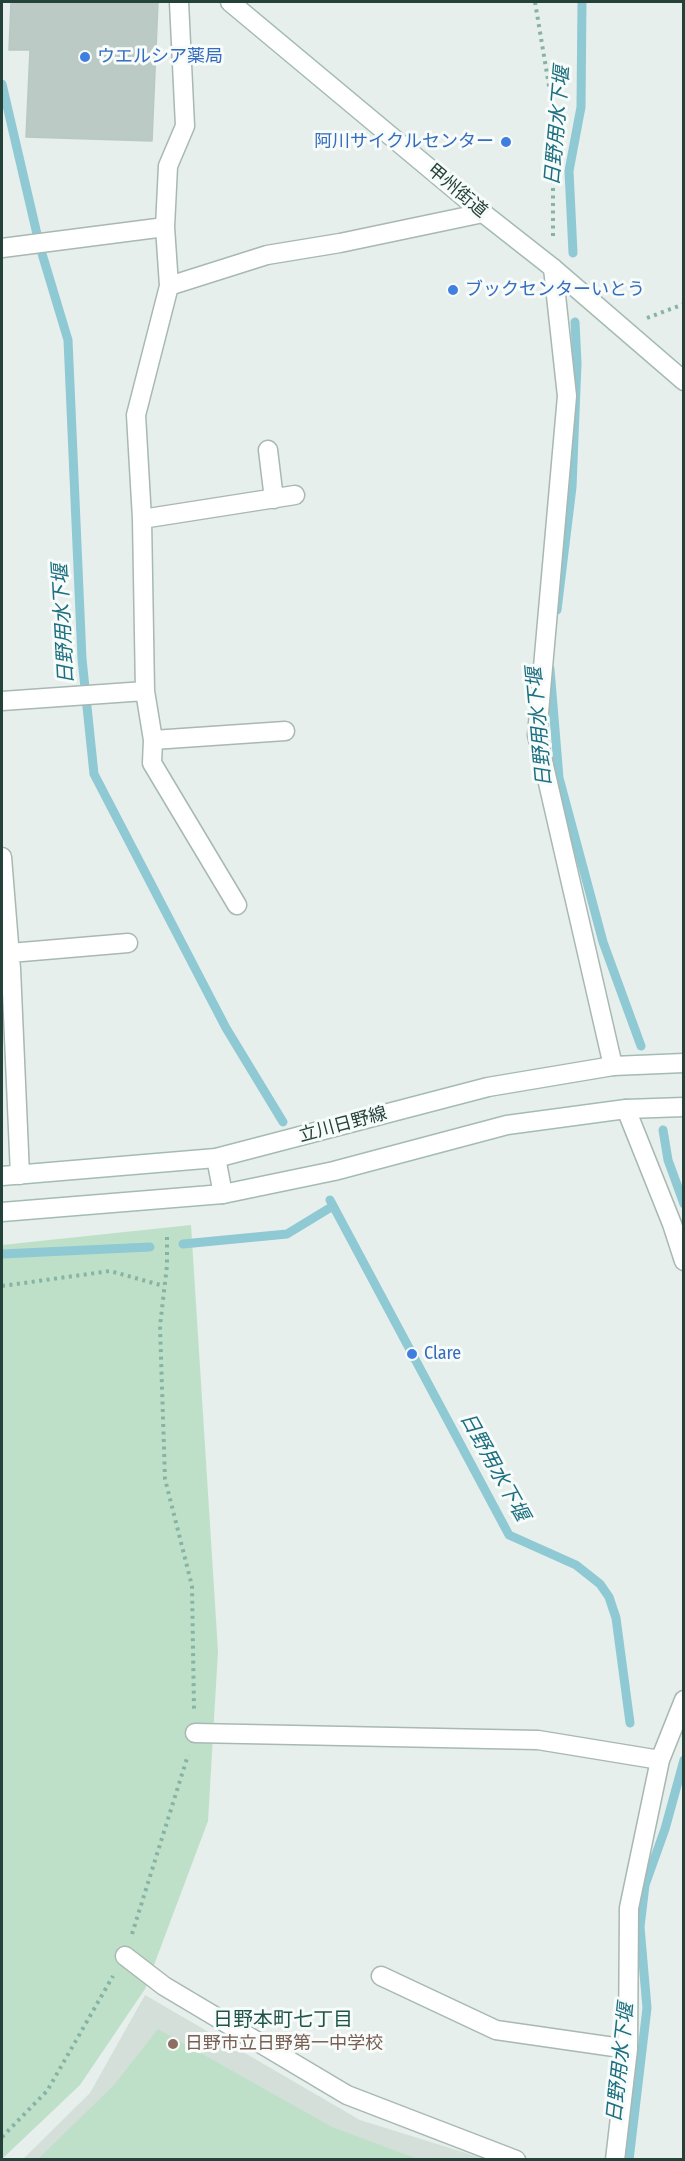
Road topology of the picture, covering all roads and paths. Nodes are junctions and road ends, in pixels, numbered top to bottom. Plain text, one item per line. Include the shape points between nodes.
1 (179, 2) edge
2 (230, 2) edge
3 (535, 2) edge
4 (483, 213) junction
5 (165, 227) junction
6 (2, 248) edge
7 (552, 268) junction
8 (169, 286) junction
9 (684, 304) edge
10 (621, 328) junction
11 (684, 381) edge
12 (268, 450) dead end
13 (296, 495) dead end
14 (274, 499) junction
15 (142, 519) junction
16 (145, 691) junction
17 (2, 701) edge
18 (285, 732) dead end
19 (153, 740) junction
20 (2, 857) edge
21 (237, 904) dead end
22 (128, 943) dead end
23 (10, 953) junction
24 (684, 1063) edge
25 (613, 1066) junction
26 (684, 1107) edge
27 (626, 1110) junction
28 (216, 1158) junction
29 (10, 1175) edge
30 (223, 1194) junction
31 (2, 1212) edge
32 (167, 1237) dead end
33 (684, 1261) edge
34 (2, 1286) edge
35 (164, 1286) junction
36 (684, 1700) edge
37 (195, 1733) junction
38 (660, 1760) junction
39 (125, 1956) junction
40 (381, 1976) dead end
41 (628, 2049) junction
42 (2, 2137) edge
43 (516, 2160) edge
44 (615, 2160) edge

1 - 5 street via 185,126 168,166
2 - 4 street, 甲州街道
3 - 7 path via 553,110
4 - 7 street, 甲州街道
4 - 8 street via 267,255
5 - 6 street
5 - 8 street
7 - 10 street, 甲州街道
7 - 25 street via 567,396 537,735
8 - 15 street via 135,415
9 - 10 path
10 - 11 street, 甲州街道
12 - 14 street
13 - 14 street
14 - 15 street
15 - 16 street
16 - 17 street
16 - 19 street
18 - 19 street
19 - 21 street via 152,763
20 - 23 street
22 - 23 street
23 - 29 street
24 - 25 street, 立川日野線
25 - 28 street, 立川日野線 via 488,1087
26 - 27 street
27 - 30 street via 507,1125 334,1171
27 - 33 street
28 - 29 street, 立川日野線
28 - 30 street
30 - 31 street
32 - 35 path
34 - 35 path via 110,1271
35 - 37 path via 160,1326 165,1479 192,1586
36 - 38 street
37 - 38 street via 538,1740
37 - 39 path
38 - 41 street via 629,1908
39 - 42 path via 47,2091
39 - 43 street via 164,1986 347,2095
40 - 41 street via 496,2030
41 - 44 street

